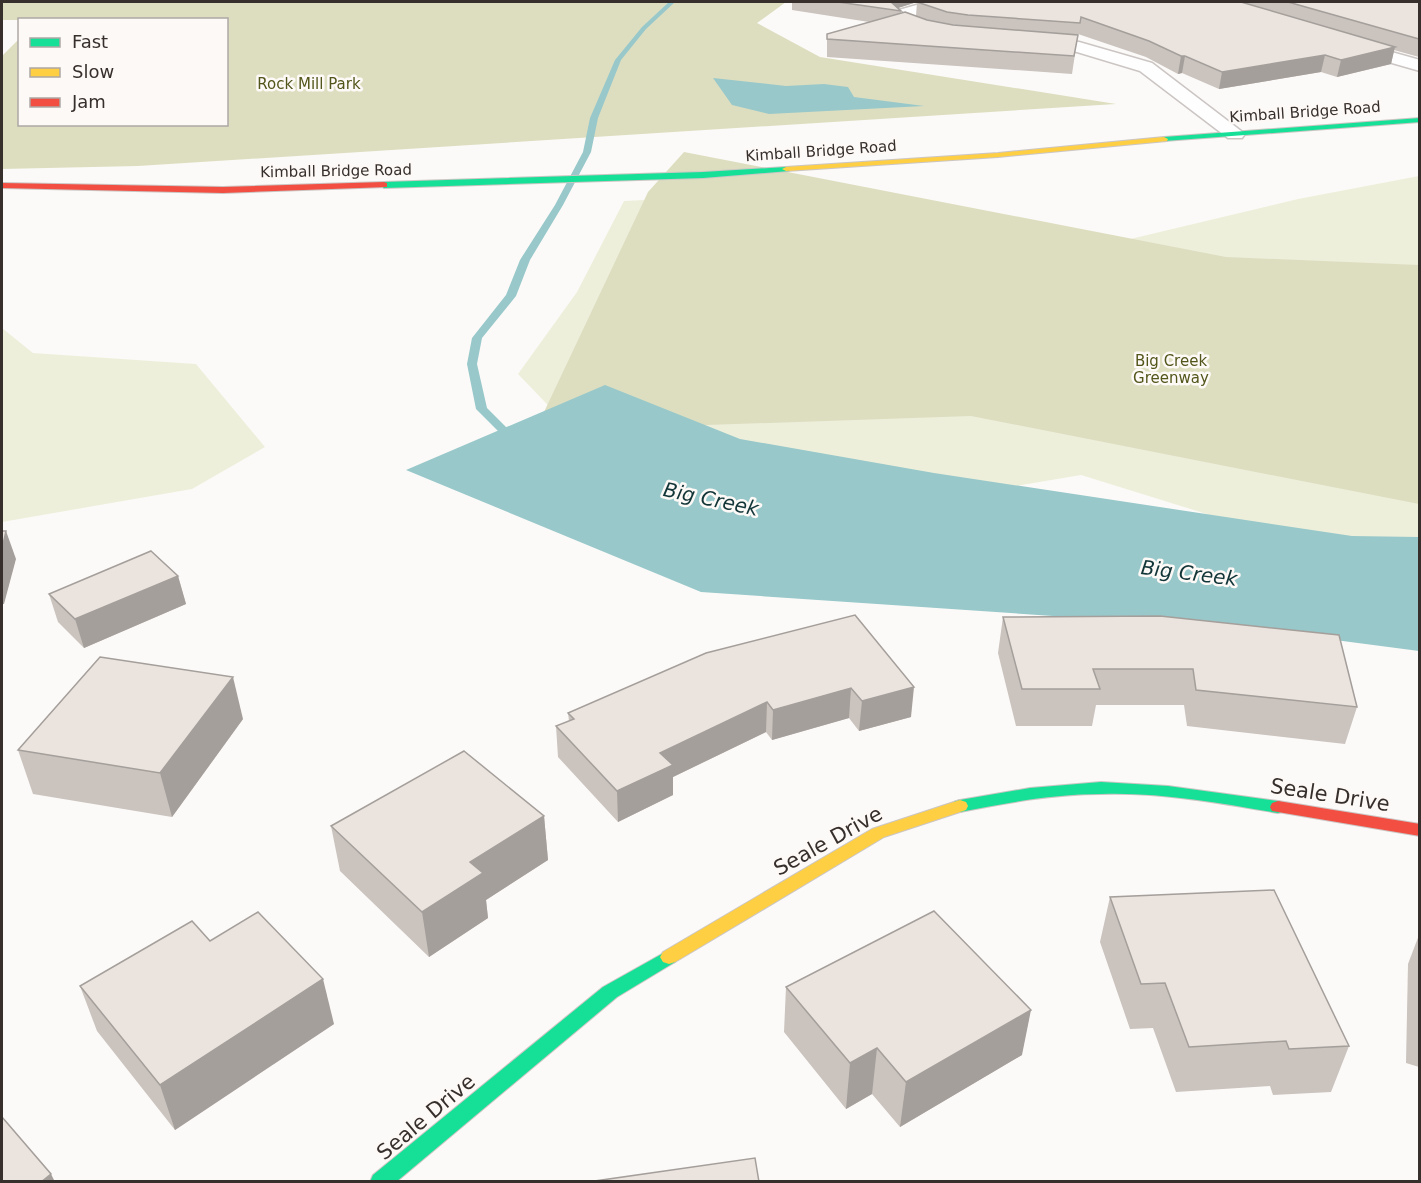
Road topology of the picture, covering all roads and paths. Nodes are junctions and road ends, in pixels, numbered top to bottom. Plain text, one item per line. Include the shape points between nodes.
1 (942, 2) edge
2 (945, 34) edge
3 (1331, 39) edge
4 (1011, 40) edge
5 (1419, 66) edge
6 (1419, 120) edge
7 (1235, 134) junction
8 (2, 186) edge
9 (224, 190) junction
10 (37, 201) dead end
11 (1419, 830) edge
12 (381, 1182) edge

1 - 2 street via 900,18 920,29
3 - 5 street
4 - 7 street via 1079,47 1146,68
6 - 7 street, Kimball Bridge Road
7 - 9 street, Kimball Bridge Road via 703,175
8 - 9 street, Kimball Bridge Road
9 - 10 street, Kimball Bridge Road via 132,199
11 - 12 street, Seale Drive via 1182,792 1102,788 1025,793 951,807 878,833 610,992

